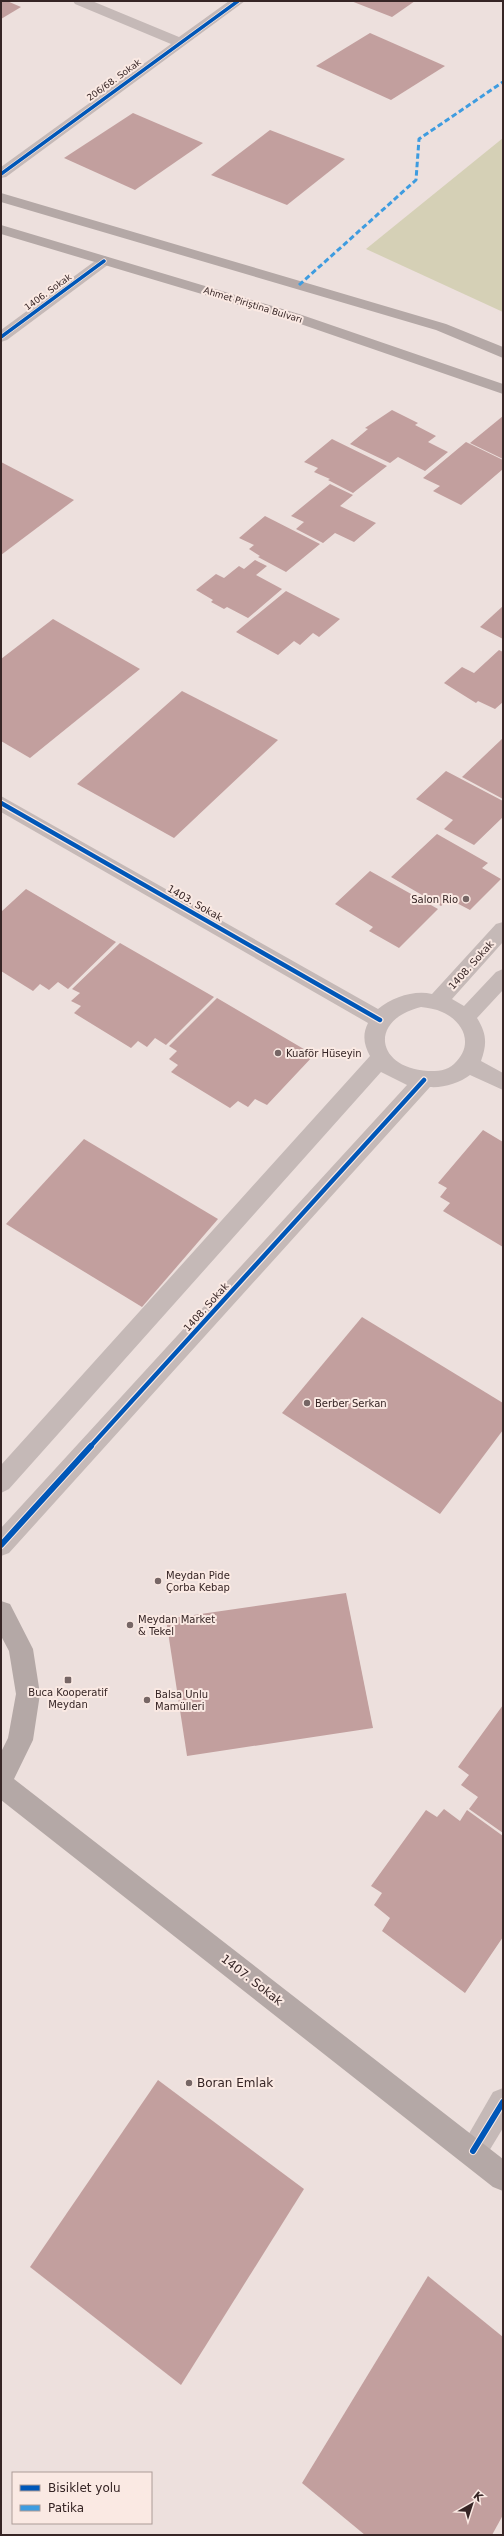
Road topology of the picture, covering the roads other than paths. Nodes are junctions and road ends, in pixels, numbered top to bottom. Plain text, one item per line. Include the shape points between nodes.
1 (80, 1) edge
2 (238, 1) edge
3 (179, 42) junction
4 (1, 174) edge
5 (1, 197) edge
6 (1, 229) edge
7 (104, 261) junction
8 (1, 337) edge
9 (503, 353) edge
10 (503, 389) edge
11 (1, 803) edge
12 (503, 930) edge
13 (503, 977) edge
14 (438, 1001) junction
15 (467, 1015) junction
16 (380, 1020) junction
17 (381, 1058) junction
18 (469, 1065) junction
19 (424, 1080) junction
20 (503, 1082) edge
21 (1, 1482) edge
22 (1, 1545) edge
23 (1, 1612) edge
24 (1, 1780) edge
25 (1, 1784) edge
26 (503, 2102) edge
27 (473, 2151) junction
28 (503, 2177) edge

1 - 3 street
2 - 3 street, 206/68. Sokak
3 - 4 street, 206/68. Sokak
5 - 9 main road via 441,327
6 - 7 main road, Ahmet Piriştina Bulvarı
7 - 8 street, 1406. Sokak
7 - 10 main road, Ahmet Piriştina Bulvarı via 294,317
11 - 16 street, 1403. Sokak
12 - 14 street, 1408. Sokak
13 - 15 street
14 - 15 street via 454,1006
14 - 16 street via 421,999 404,1002 390,1009
15 - 18 street via 475,1027 479,1040 477,1053
16 - 17 street via 375,1033 375,1046
17 - 19 street via 392,1069 407,1077
17 - 21 street
18 - 19 street via 457,1074 442,1079
18 - 20 street
19 - 22 street, 1408. Sokak
23 - 24 main road via 21,1649 28,1694 20,1740
25 - 27 main road, 1407. Sokak
26 - 27 street
27 - 28 main road, 1407. Sokak

